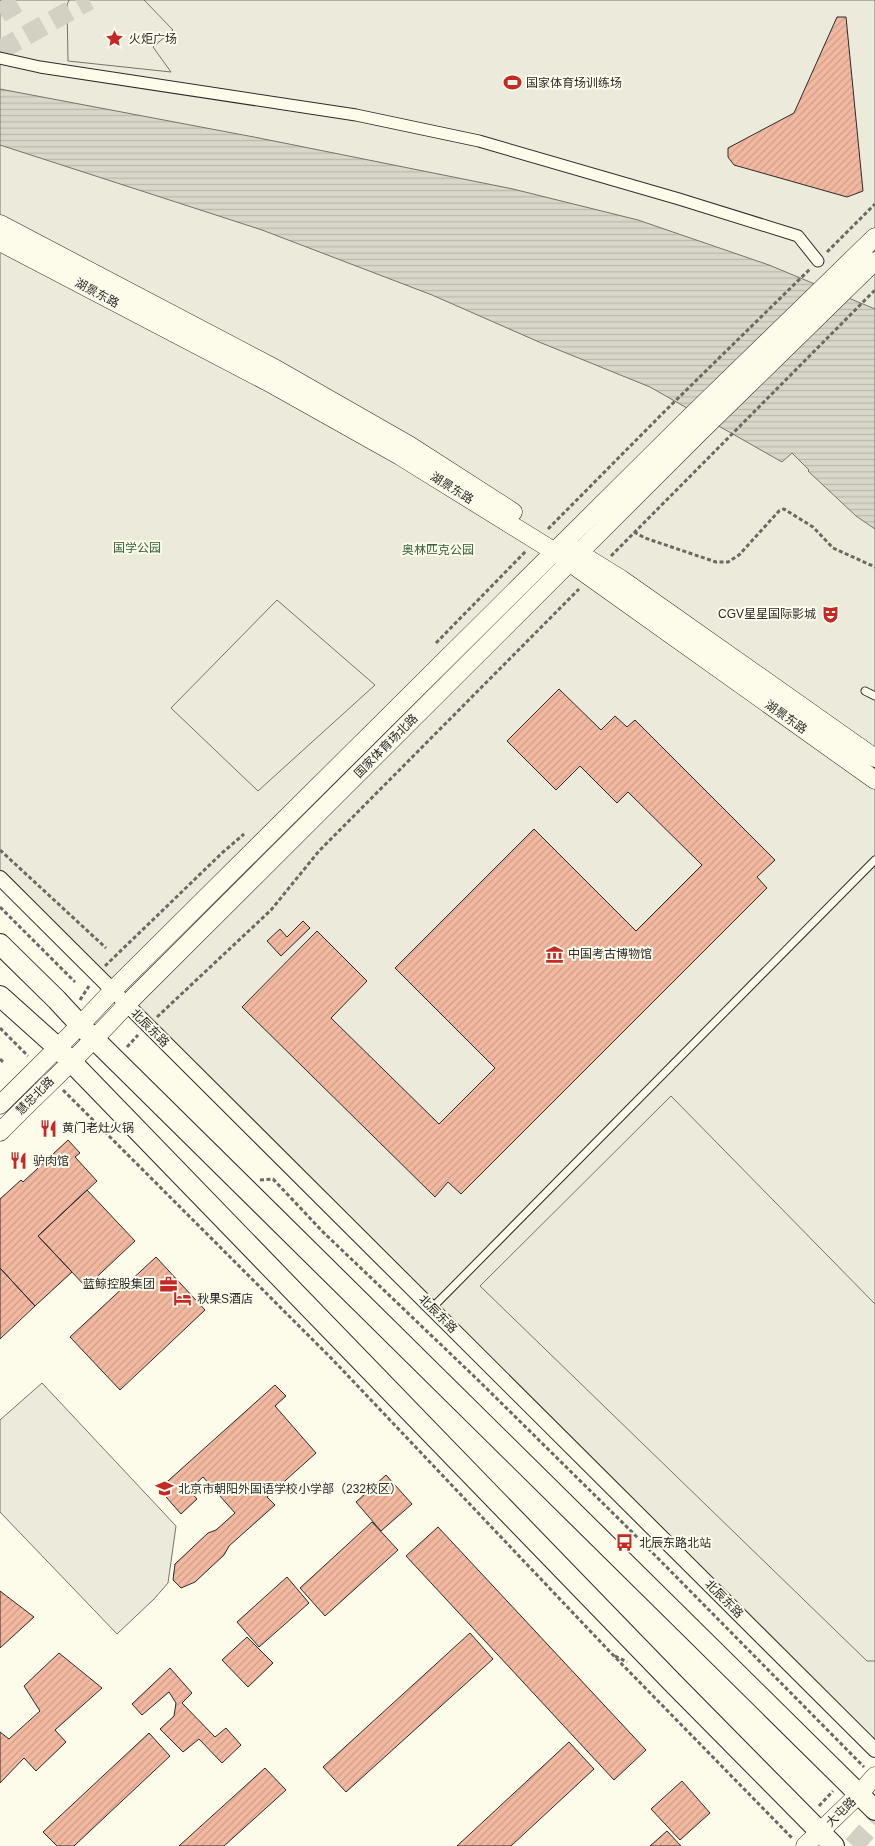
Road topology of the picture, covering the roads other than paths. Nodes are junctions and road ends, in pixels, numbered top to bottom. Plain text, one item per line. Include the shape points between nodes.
1 (0, 58) edge
2 (0, 224) edge
3 (874, 237) edge
4 (0, 242) edge
5 (875, 260) edge
6 (814, 265) road end
7 (541, 537) junction
8 (567, 553) junction
9 (596, 572) junction
10 (865, 691) dead end
11 (875, 696) edge
12 (875, 758) edge
13 (875, 780) edge
14 (875, 860) edge
15 (0, 878) edge
16 (0, 944) edge
17 (113, 990) junction
18 (0, 996) edge
19 (127, 1004) junction
20 (82, 1026) junction
21 (57, 1047) junction
22 (71, 1062) junction
23 (0, 1105) edge
24 (0, 1132) edge
25 (432, 1308) junction
26 (875, 1750) edge
27 (875, 1776) edge
28 (859, 1794) junction
29 (875, 1810) edge
30 (820, 1832) junction
31 (799, 1843) edge
32 (834, 1846) edge

1 - 6 street via 40,67 356,115 479,141 798,236
2 - 7 street, 湖景东路 via 276,369 409,445
3 - 8 street, 国家体育场北路 via 684,422
4 - 7 street, 湖景东路 via 268,382
5 - 8 street, 国家体育场北路 via 701,431
7 - 8 street, 湖景东路
8 - 9 street, 湖景东路
8 - 17 street, 国家体育场北路
8 - 19 street, 国家体育场北路
9 - 12 street, 湖景东路
9 - 13 street, 湖景东路
10 - 11 lane
14 - 25 lane
15 - 17 street, 北辰东路
16 - 20 main road
17 - 19 street, 北辰东路
17 - 20 street, 国家体育场北路
18 - 21 main road
19 - 20 street, 国家体育场北路
19 - 25 street, 北辰东路
20 - 21 street, 国家体育场北路
20 - 22 street, 国家体育场北路
20 - 28 main road
21 - 22 main road
21 - 23 street, 慧忠北路
22 - 24 street, 慧忠北路
22 - 30 main road
25 - 26 street, 北辰东路
27 - 28 street, 大屯路
28 - 29 main road
28 - 30 street, 大屯路
30 - 31 street, 大屯路
30 - 32 main road

